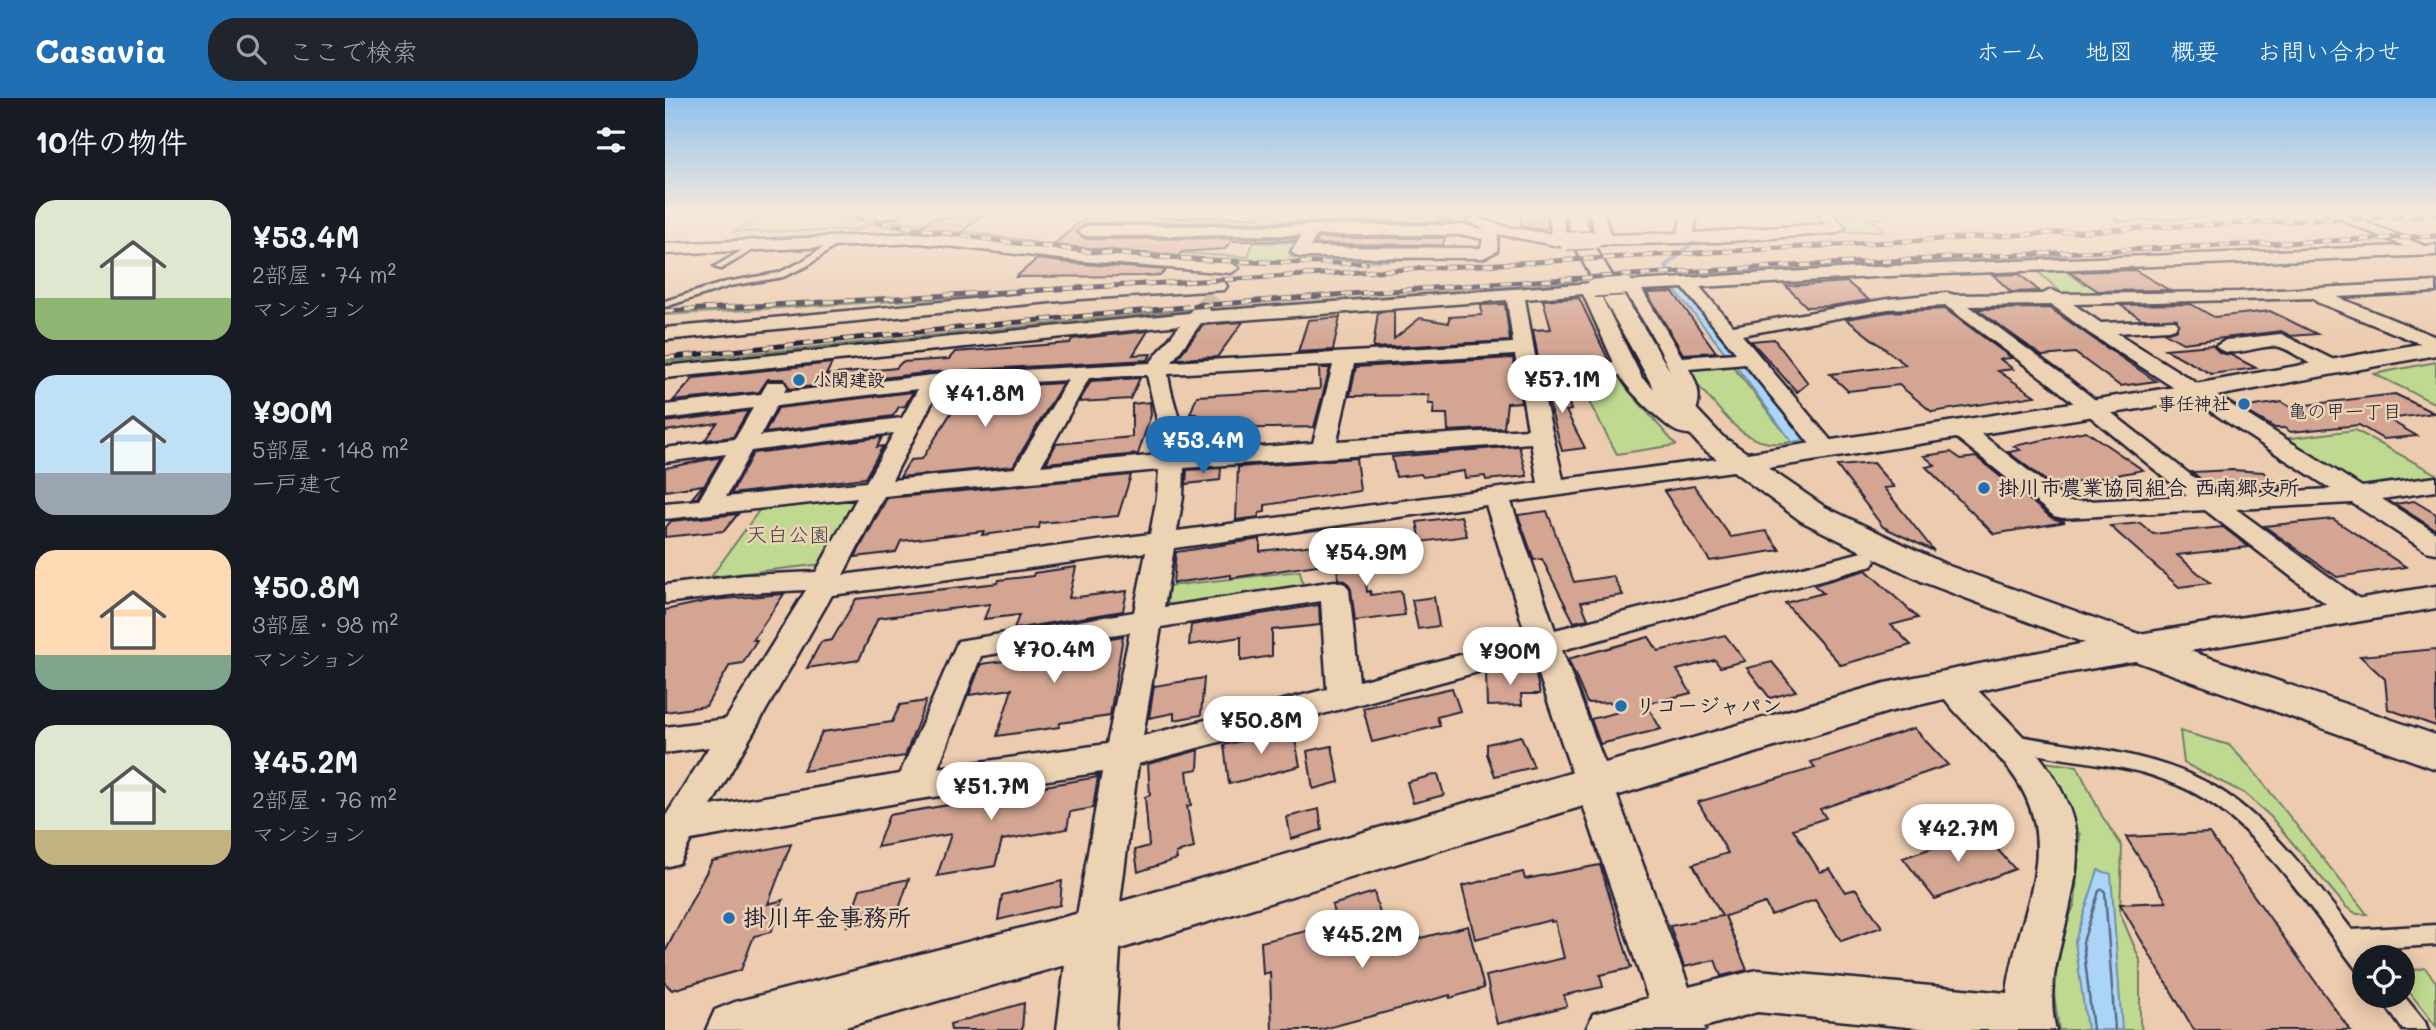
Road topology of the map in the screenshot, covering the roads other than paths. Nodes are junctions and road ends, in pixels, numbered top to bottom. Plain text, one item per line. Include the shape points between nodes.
1 (737, 256) edge
2 (815, 256) edge
3 (1088, 256) edge
4 (1237, 256) edge
5 (1591, 256) edge
6 (2292, 256) edge
7 (718, 267) dead end
8 (2022, 267) junction
9 (1231, 268) junction
10 (1891, 271) junction
11 (1678, 283) junction
12 (1628, 286) junction
13 (2436, 287) edge
14 (1591, 288) junction
15 (1515, 293) junction
16 (2314, 294) junction
17 (2056, 299) junction
18 (1952, 300) junction
19 (1207, 301) junction
20 (665, 304) edge
21 (2168, 324) dead end
22 (1075, 329) junction
23 (2096, 329) junction
24 (1729, 332) junction
25 (665, 334) edge
26 (2226, 346) dead end
27 (2436, 346) edge
28 (1524, 348) junction
29 (794, 358) junction
30 (1345, 358) junction
31 (1740, 359) junction
32 (1677, 364) junction
33 (2333, 367) junction
34 (1627, 368) junction
35 (1157, 369) junction
36 (665, 372) edge
37 (1082, 373) junction
38 (1528, 374) junction
39 (1035, 376) junction
40 (933, 381) junction
41 (2195, 392) junction
42 (769, 399) junction
43 (2093, 407) junction
44 (665, 412) edge
45 (1691, 421) junction
46 (910, 424) junction
47 (1959, 429) junction
48 (1542, 435) junction
49 (743, 445) junction
50 (1324, 448) junction
51 (1826, 449) junction
52 (665, 455) edge
53 (1173, 460) junction
54 (1739, 463) junction
55 (1024, 474) junction
56 (2436, 484) edge
57 (874, 487) junction
58 (1552, 488) junction
59 (2358, 495) junction
60 (1496, 496) junction
61 (2211, 503) junction
62 (708, 506) junction
63 (665, 511) edge
64 (1162, 540) junction
65 (2436, 545) edge
66 (1866, 552) junction
67 (824, 584) junction
68 (665, 594) edge
69 (2436, 597) edge
70 (2436, 603) edge
71 (2354, 610) junction
72 (1147, 620) junction
73 (2255, 637) junction
74 (1545, 646) junction
75 (2135, 646) junction
76 (2023, 656) junction
77 (1950, 683) junction
78 (1344, 696) junction
79 (1892, 696) junction
80 (737, 730) junction
81 (665, 740) edge
82 (2005, 741) junction
83 (2436, 752) edge
84 (1122, 755) junction
85 (1596, 785) junction
86 (913, 786) junction
87 (672, 839) edge
88 (1095, 933) junction
89 (2436, 935) edge
90 (2347, 940) junction
91 (2352, 946) edge
92 (2400, 1008) edge
93 (1679, 1020) edge
94 (2031, 1023) edge
95 (735, 1030) edge
96 (1086, 1030) edge
97 (1609, 1030) edge
98 (2417, 1030) edge

1 - 7 lane
2 - 20 lane via 780,275 729,284
3 - 9 street
4 - 9 street
5 - 45 street via 1662,384
6 - 8 street
8 - 10 street
8 - 17 street
9 - 19 street
10 - 11 street
10 - 18 street
11 - 12 street
11 - 24 street
12 - 14 street, bridge
12 - 32 street
13 - 16 street
14 - 15 street
14 - 34 street
15 - 19 street
15 - 28 street
16 - 17 street
16 - 27 street
17 - 18 street
17 - 23 street
18 - 24 street via 1888,304
18 - 43 street
19 - 22 street
19 - 25 street via 1080,294
19 - 35 street
21 - 23 street
22 - 29 street
22 - 39 street
23 - 41 street
24 - 31 street
26 - 33 street via 2281,340
27 - 33 street
28 - 30 street
28 - 38 street
29 - 36 street
29 - 42 street
30 - 35 street
30 - 50 street
31 - 32 street
31 - 51 street
32 - 45 street via 1686,382
33 - 41 street
34 - 38 street
34 - 45 street via 1633,381 1683,426
35 - 37 street
35 - 53 street via 1173,438
37 - 39 street
37 - 55 street
38 - 48 street
39 - 40 street
40 - 42 street
40 - 46 street
41 - 43 street
41 - 59 street
42 - 44 street
42 - 49 street
43 - 47 street
43 - 61 street
45 - 54 street
46 - 49 street
46 - 57 street
47 - 51 street
47 - 61 street via 2063,510
48 - 50 street
48 - 58 street
49 - 52 street
49 - 62 street
50 - 53 street
51 - 54 street
53 - 55 street
53 - 64 street
54 - 58 street
54 - 66 street
55 - 57 street
56 - 59 street
57 - 62 street
57 - 67 street
58 - 60 street
59 - 61 street
59 - 65 street
60 - 64 street
60 - 74 street
61 - 71 street
62 - 63 street
64 - 67 street
64 - 72 street
66 - 74 street
66 - 75 street
66 - 76 street via 2011,612 2031,640
67 - 68 street via 746,584
67 - 80 street
69 - 71 street
70 - 73 street
71 - 75 street
72 - 78 street via 1335,590
72 - 84 street
72 - 86 street via 969,648
73 - 75 street
73 - 83 street via 2243,651 2247,661 2279,688
74 - 78 street
74 - 85 street
75 - 76 street
75 - 77 street
75 - 83 street
76 - 79 street via 1904,682
77 - 79 street
77 - 82 street
78 - 84 street
79 - 85 street
80 - 81 street
80 - 87 street
82 - 90 lane via 2170,774 2210,793 2249,824
82 - 94 street via 2033,774 2052,809 2060,854 2053,900 2035,953
84 - 86 street
84 - 88 street
85 - 88 street
85 - 93 street
86 - 87 street
88 - 95 street
88 - 96 street
89 - 90 lane
90 - 91 lane
92 - 98 lane
93 - 94 street via 1757,991
93 - 97 street

